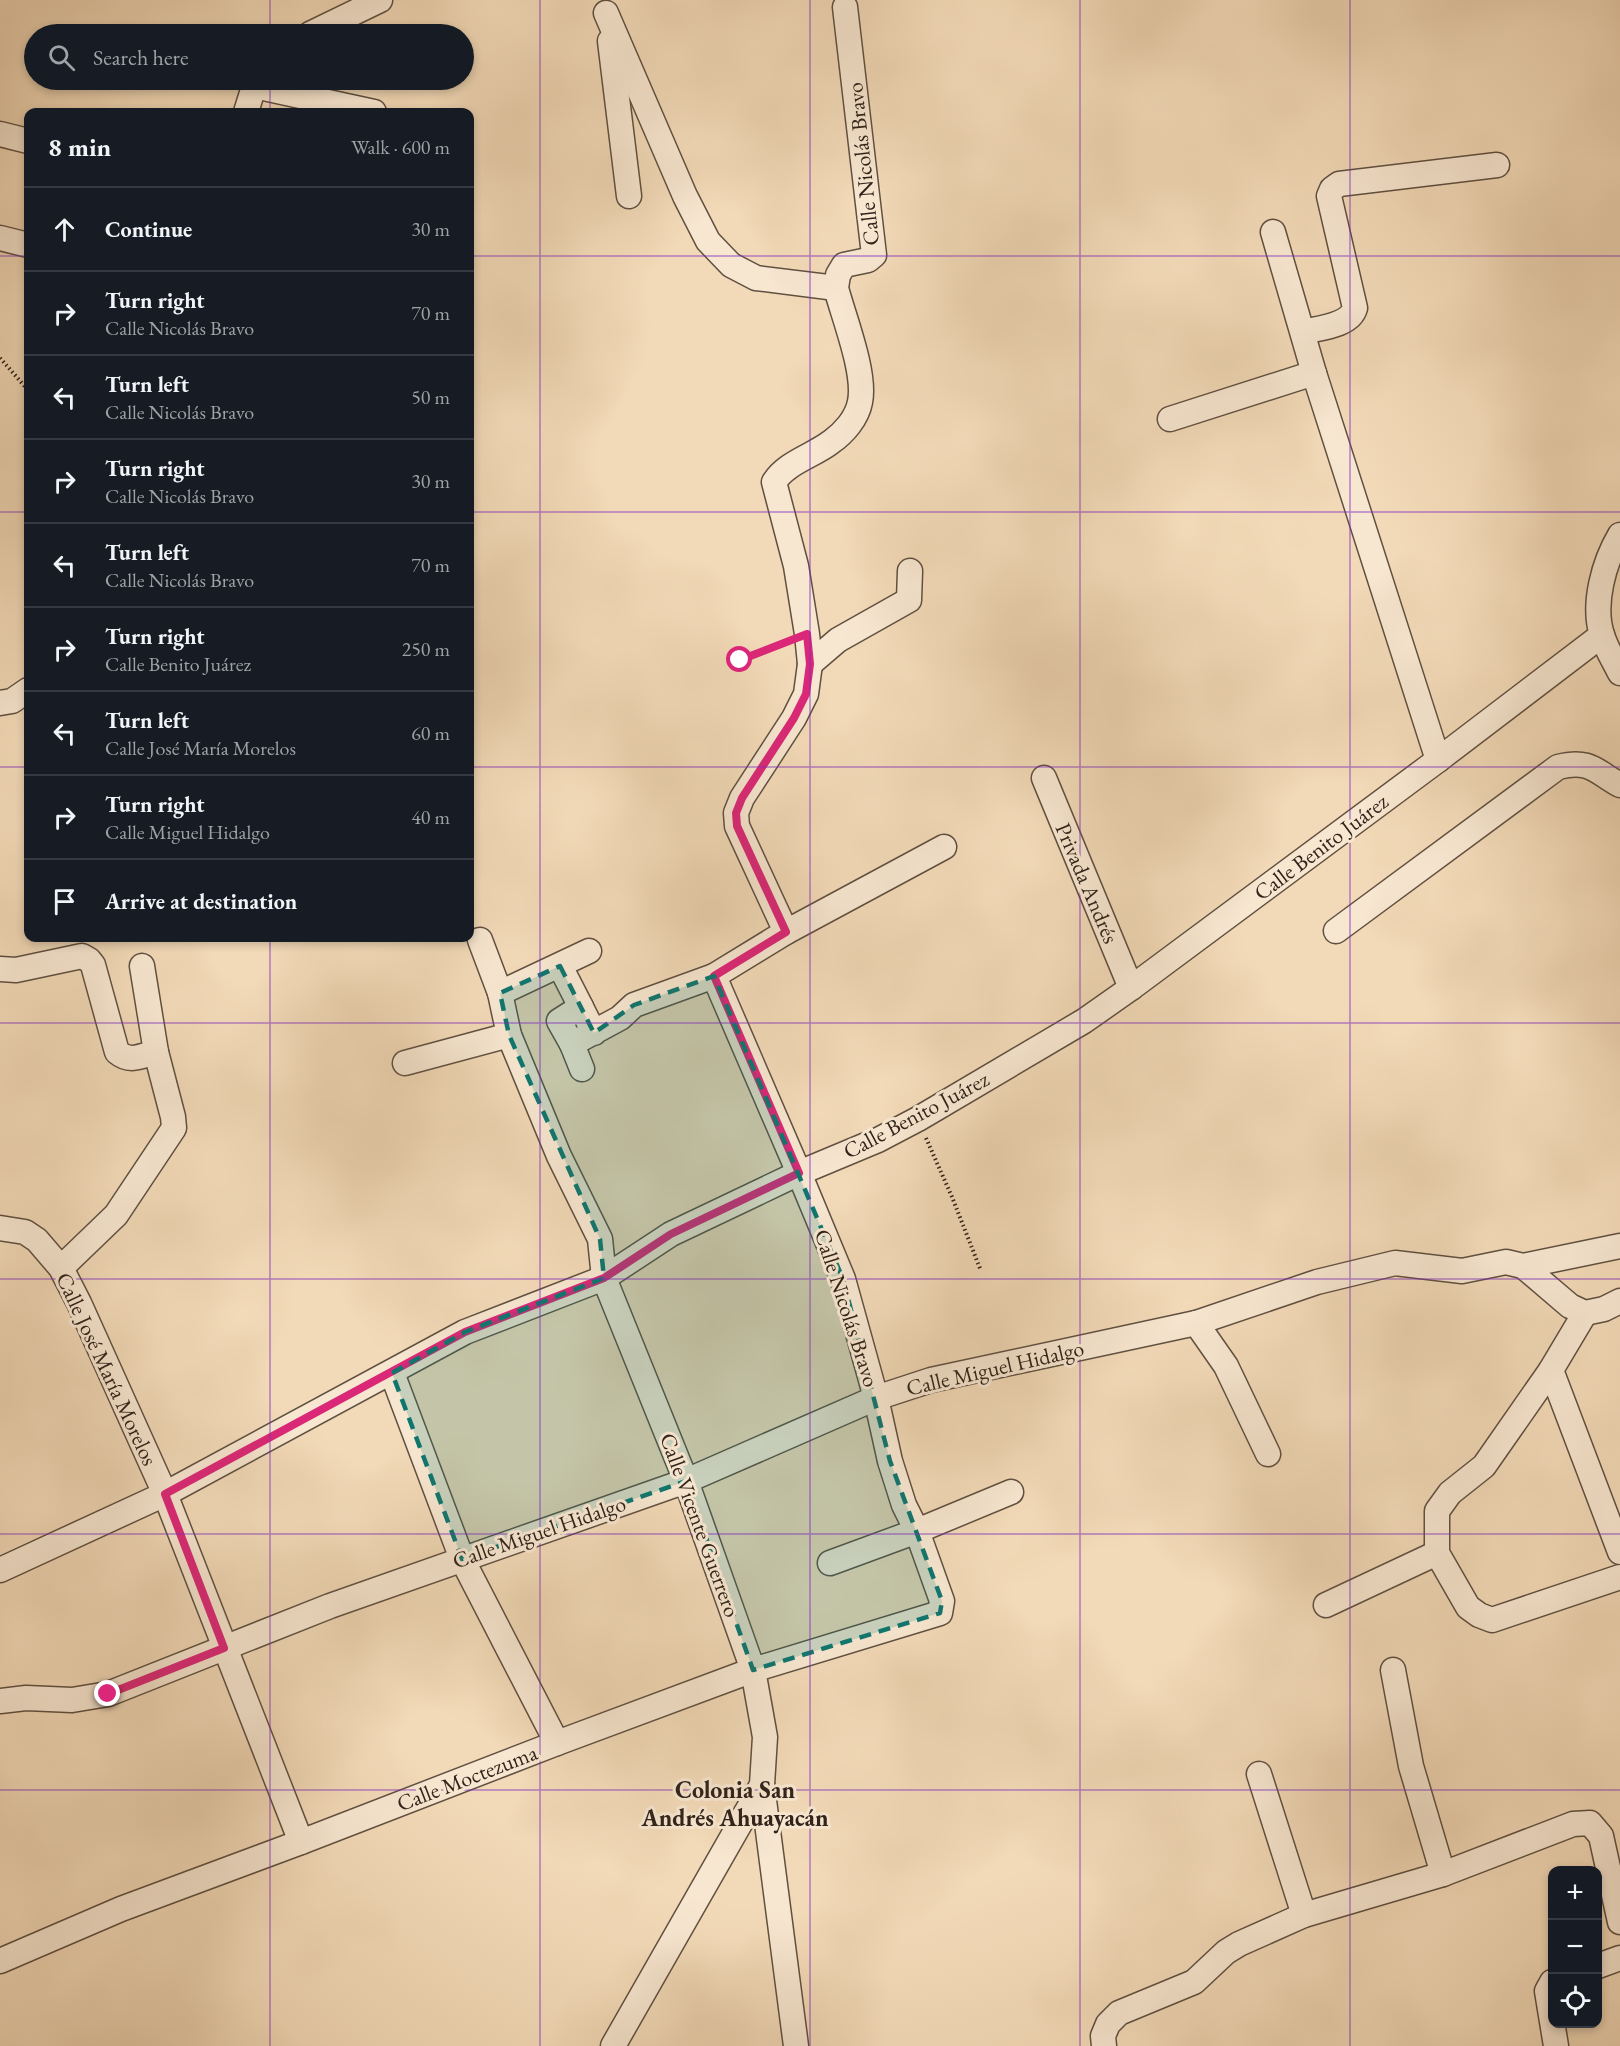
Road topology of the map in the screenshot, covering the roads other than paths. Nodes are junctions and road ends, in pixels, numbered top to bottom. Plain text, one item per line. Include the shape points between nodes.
1 (380, 0) edge
2 (605, 7) edge
3 (845, 8) dead end
4 (331, 24) edge
5 (253, 90) edge
6 (284, 90) edge
7 (247, 108) edge
8 (358, 108) edge
9 (0, 134) edge
10 (24, 140) edge
11 (1497, 165) dead end
12 (629, 196) dead end
13 (1273, 232) dead end
14 (0, 238) edge
15 (24, 244) edge
16 (836, 288) junction
17 (1303, 332) junction
18 (1314, 373) junction
19 (1170, 419) dead end
20 (1620, 535) edge
21 (910, 571) dead end
22 (1602, 634) junction
23 (810, 664) junction
24 (1620, 673) edge
25 (24, 692) edge
26 (0, 703) edge
27 (1438, 760) junction
28 (1044, 778) dead end
29 (1620, 785) edge
30 (944, 848) dead end
31 (1336, 931) dead end
32 (786, 932) junction
33 (480, 940) dead end
34 (589, 951) dead end
35 (142, 966) dead end
36 (560, 966) junction
37 (0, 969) edge
38 (714, 976) junction
39 (1131, 988) junction
40 (500, 993) junction
41 (581, 1007) junction
42 (594, 1033) junction
43 (509, 1035) junction
44 (572, 1044) junction
45 (156, 1052) junction
46 (405, 1063) dead end
47 (582, 1069) dead end
48 (799, 1173) junction
49 (0, 1228) edge
50 (1620, 1246) edge
51 (1523, 1266) junction
52 (61, 1268) junction
53 (604, 1278) junction
54 (1620, 1301) edge
55 (1585, 1313) junction
56 (1196, 1323) junction
57 (1551, 1370) junction
58 (392, 1372) junction
59 (876, 1398) junction
60 (1268, 1454) dead end
61 (686, 1481) junction
62 (1011, 1492) dead end
63 (165, 1494) junction
64 (1613, 1511) edge
65 (916, 1531) junction
66 (1620, 1552) edge
67 (1437, 1553) junction
68 (462, 1559) junction
69 (830, 1563) dead end
70 (0, 1570) edge
71 (1620, 1577) edge
72 (1326, 1605) dead end
73 (940, 1613) joint
74 (224, 1648) junction
75 (753, 1670) junction
76 (1393, 1670) dead end
77 (0, 1701) edge
78 (557, 1743) junction
79 (1259, 1774) dead end
80 (762, 1785) junction
81 (301, 1842) junction
82 (1443, 1874) junction
83 (1304, 1915) junction
84 (1620, 1922) edge
85 (1620, 1958) edge
86 (0, 1961) edge
87 (1602, 1965) edge
88 (1553, 2028) edge
89 (613, 2046) edge
90 (796, 2046) edge
91 (1104, 2046) edge
92 (1556, 2046) edge

1 - 4 street
2 - 12 street
2 - 16 street via 708,241 731,265 756,278
3 - 16 street, Calle Nicolás Bravo via 874,255 844,265
5 - 7 street
6 - 8 street
9 - 10 street
11 - 17 street via 1339,184 1332,189 1329,196 1355,308 1346,320
13 - 17 street
14 - 15 street
16 - 23 street via 861,377 860,402 851,423 831,442 780,473 774,482 796,566
17 - 18 street
18 - 19 street
18 - 27 street
20 - 22 street via 1601,589
21 - 23 street via 909,600 838,640
22 - 24 street
22 - 27 street, Calle Benito Juárez
23 - 32 street via 806,694 736,813 737,826
25 - 26 street
27 - 39 street, Calle Benito Juárez
28 - 39 street, Privada Andrés
29 - 31 street via 1593,767 1575,762 1558,766
30 - 32 street
32 - 38 street
33 - 40 street, Calle Vicente Guerrero
34 - 36 street
35 - 45 street
36 - 40 street
36 - 41 street
37 - 45 street via 16,970 82,956 93,964 117,1052 134,1059
38 - 42 street via 634,1005
38 - 48 street, Calle Nicolás Bravo
39 - 48 street, Calle Benito Juárez via 1084,1021 918,1119
40 - 43 street, Calle Vicente Guerrero
41 - 42 street
41 - 44 street via 559,1021
42 - 44 street
43 - 46 street
43 - 53 street, Calle Vicente Guerrero via 559,1156 600,1239
44 - 47 street
45 - 52 street via 174,1128 116,1215
48 - 53 street, Calle Benito Juárez via 671,1234
48 - 59 street, Calle Nicolás Bravo via 843,1279
49 - 52 street, Calle José María Morelos via 25,1232
50 - 51 street, Calle Miguel Hidalgo
51 - 55 street
51 - 56 street, Calle Miguel Hidalgo via 1506,1262 1462,1271 1395,1263 1317,1282
52 - 63 street, Calle José María Morelos
53 - 58 street, Calle Benito Juárez via 465,1332
53 - 61 street, Calle Vicente Guerrero
54 - 55 street
55 - 57 street
56 - 59 street, Calle Miguel Hidalgo via 931,1380
56 - 60 street via 1226,1366
57 - 64 street
57 - 67 street via 1484,1466 1450,1493 1437,1511
58 - 63 street, Calle Benito Juárez
58 - 68 street
59 - 61 street, Calle Miguel Hidalgo
59 - 65 street, Calle Nicolás Bravo via 890,1461
61 - 68 street, Calle Miguel Hidalgo
61 - 75 street, Calle Vicente Guerrero
62 - 65 street
63 - 70 street, Calle Benito Juárez
63 - 74 street, Calle José María Morelos
64 - 66 street
65 - 69 street
65 - 73 street, Calle Nicolás Bravo via 942,1601
67 - 71 street via 1468,1607 1492,1620
67 - 72 street
68 - 74 street, Calle Miguel Hidalgo
68 - 78 street
73 - 75 street, Calle Moctezuma
74 - 77 street, Calle Miguel Hidalgo via 108,1694 72,1700
74 - 81 street, Calle José María Morelos
75 - 78 street, Calle Moctezuma
75 - 80 street, Calle Vicente Guerrero via 765,1737
76 - 82 street via 1411,1767
78 - 81 street, Calle Moctezuma
79 - 83 street
80 - 89 street, Calle Vicente Guerrero
80 - 90 street
81 - 86 street, Calle Moctezuma via 121,1909
82 - 83 street
82 - 84 street via 1573,1824 1590,1823 1601,1836
83 - 91 street via 1239,1944 1185,1987 1119,2013 1108,2024
85 - 87 street
88 - 92 street

